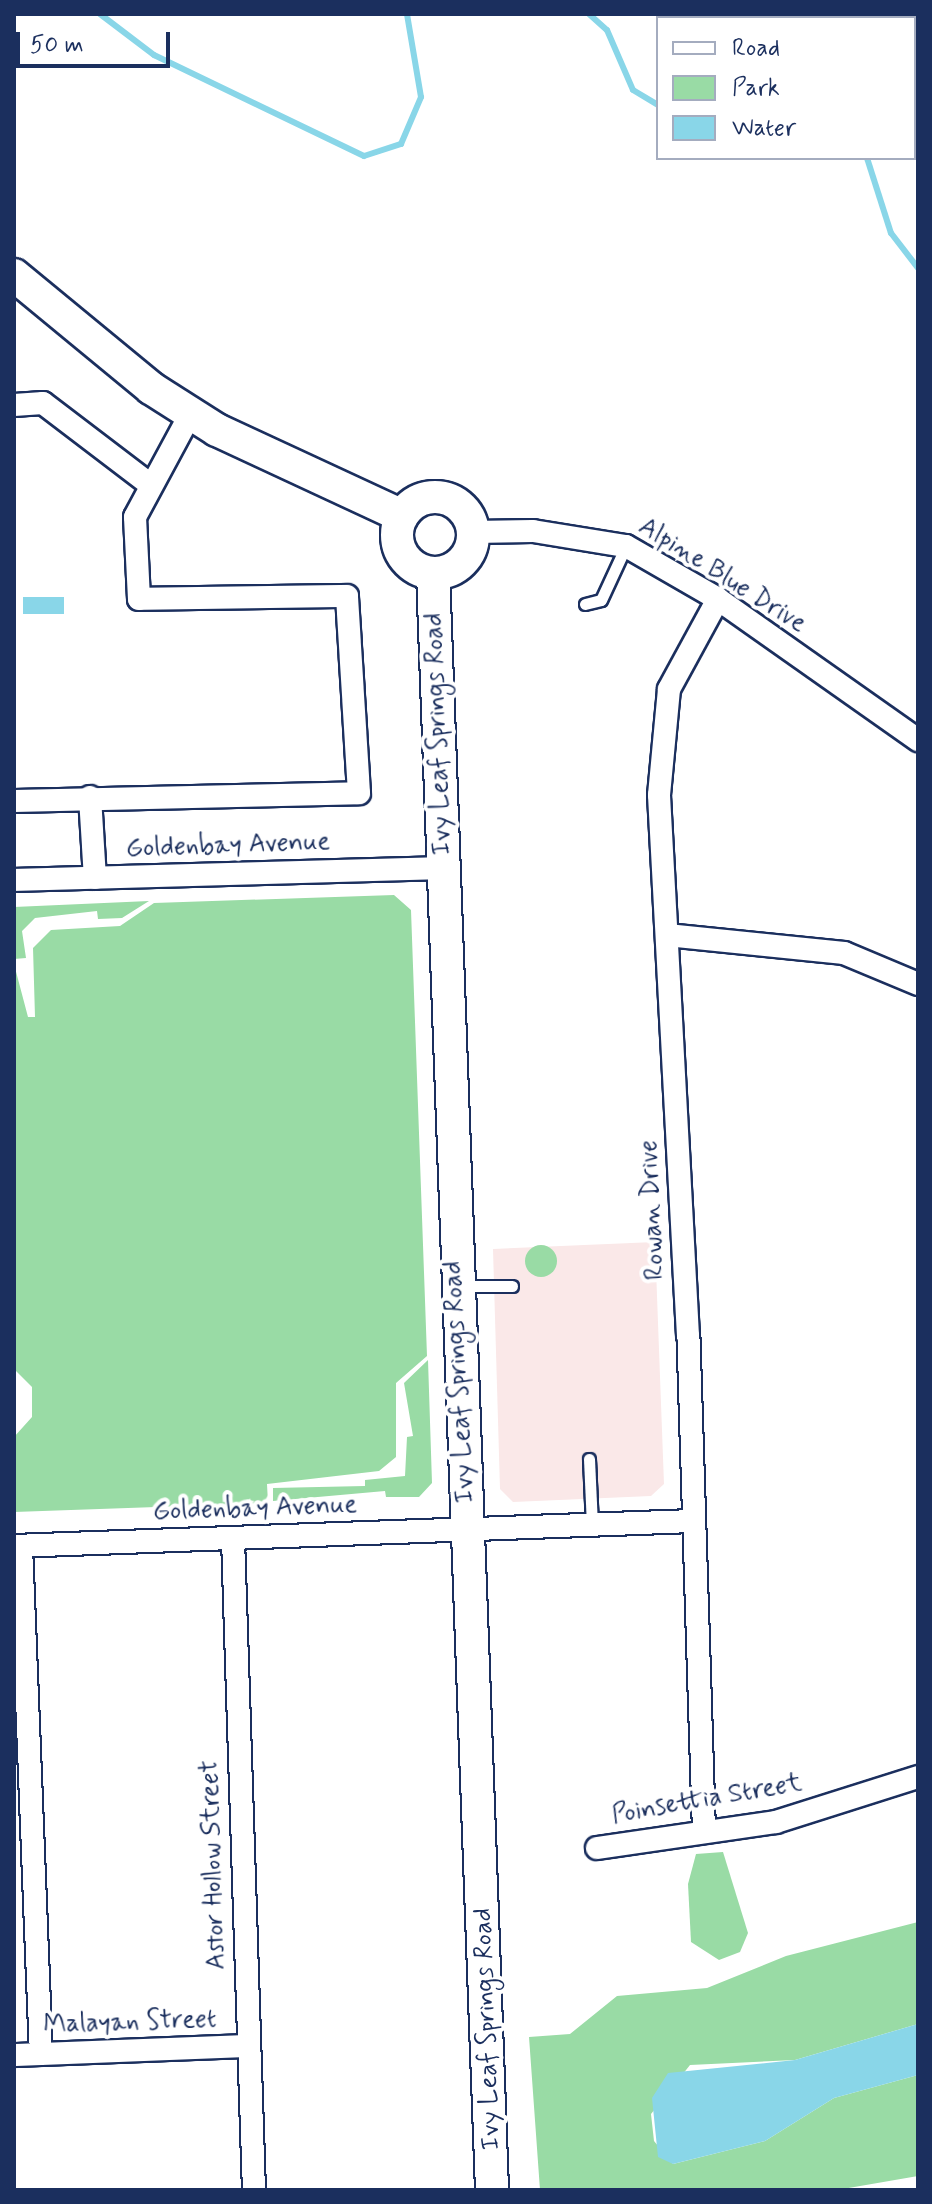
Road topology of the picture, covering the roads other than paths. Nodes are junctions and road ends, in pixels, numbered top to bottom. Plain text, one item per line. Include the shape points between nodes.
1 (14, 275) edge
2 (14, 405) edge
3 (191, 413) junction
4 (148, 483) junction
5 (402, 516) junction
6 (473, 532) junction
7 (626, 546) junction
8 (433, 573) junction
9 (718, 599) junction
10 (585, 604) dead end
11 (918, 740) edge
12 (90, 797) junction
13 (14, 801) edge
14 (443, 868) junction
15 (95, 878) junction
16 (14, 880) edge
17 (667, 935) junction
18 (918, 984) edge
19 (453, 1286) junction
20 (512, 1286) dead end
21 (589, 1459) dead end
22 (691, 1521) junction
23 (592, 1524) junction
24 (483, 1528) junction
25 (233, 1538) junction
26 (18, 1546) edge
27 (918, 1777) edge
28 (704, 1832) junction
29 (597, 1848) dead end
30 (248, 2046) junction
31 (41, 2054) junction
32 (14, 2055) edge
33 (254, 2190) edge
34 (492, 2190) edge

1 - 3 street
2 - 4 street via 43,403
3 - 4 street
3 - 5 street
4 - 12 street via 135,517 139,599 347,596 359,793
5 - 6 street via 416,502 443,498 466,514
5 - 8 street via 399,549 416,569
6 - 7 street, Alpine Blue Drive via 549,532
6 - 8 street via 459,565
7 - 9 street, Alpine Blue Drive
7 - 10 lane via 601,600
8 - 14 street, Ivy Leaf Springs Road
9 - 11 street, Alpine Blue Drive
9 - 17 street, Rowan Drive via 685,650 660,728
12 - 13 street
12 - 15 street
14 - 15 street, Goldenbay Avenue
14 - 19 street, Ivy Leaf Springs Road
15 - 16 street, Goldenbay Avenue
17 - 18 street via 844,953
17 - 22 street, Rowan Drive
19 - 20 lane
19 - 24 street, Ivy Leaf Springs Road
21 - 23 lane
22 - 23 street, Goldenbay Avenue
22 - 28 street, Rowan Drive
23 - 24 street, Goldenbay Avenue
24 - 25 street, Goldenbay Avenue
24 - 34 street, Ivy Leaf Springs Road
25 - 26 street, Goldenbay Avenue
25 - 30 street, Astor Hollow Street
26 - 31 street
27 - 28 street, Poinsettia Street via 776,1822
28 - 29 street, Poinsettia Street
30 - 31 street, Malayan Street
30 - 33 street, Astor Hollow Street
31 - 32 street, Malayan Street

